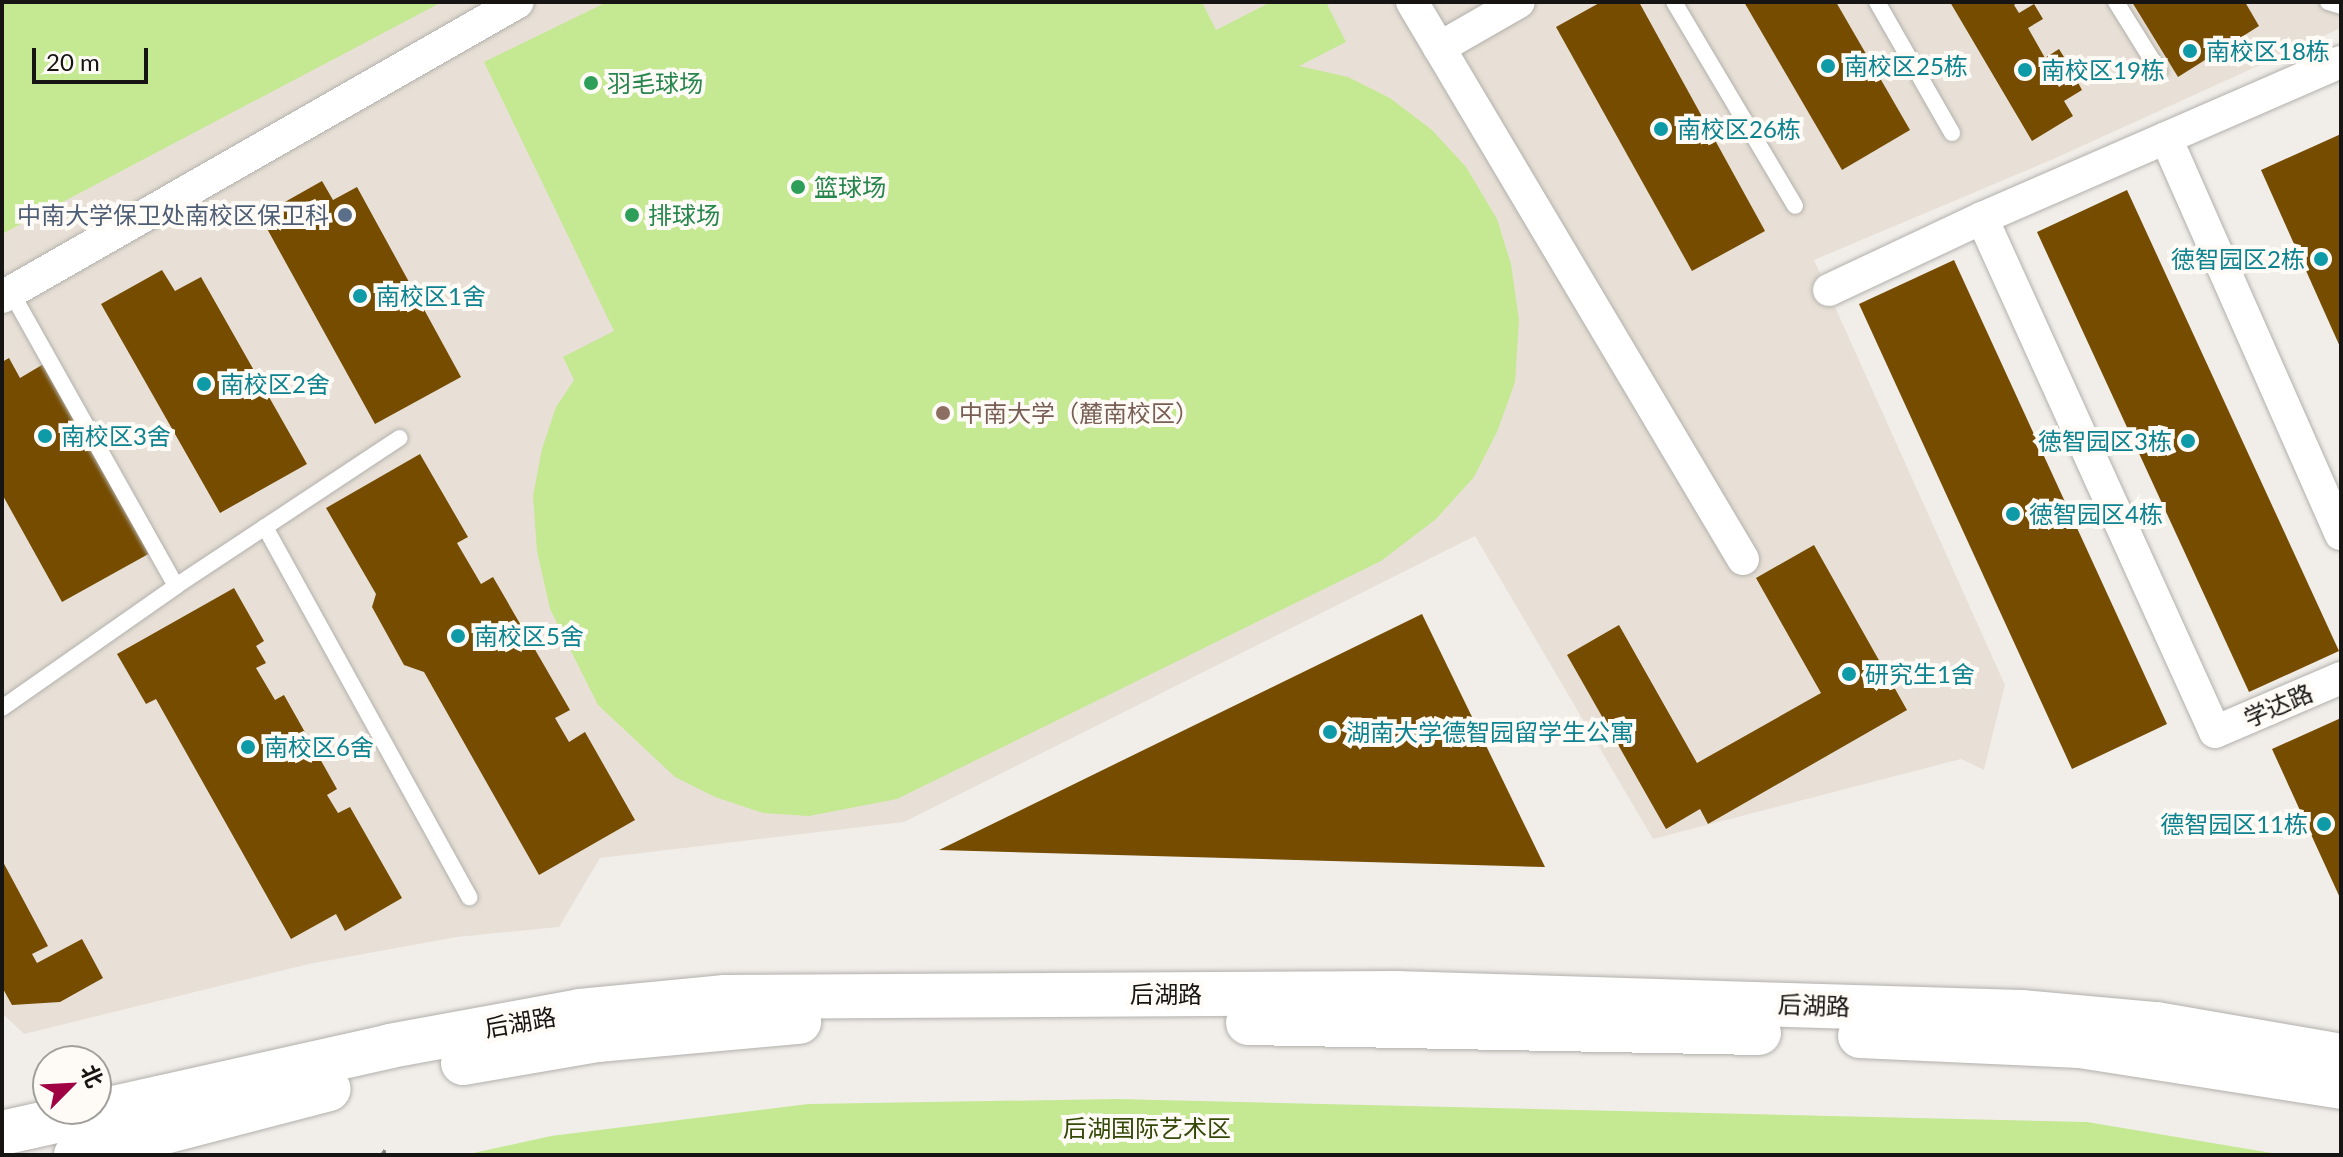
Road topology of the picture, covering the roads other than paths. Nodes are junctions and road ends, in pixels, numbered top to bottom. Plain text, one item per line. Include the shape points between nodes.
1 (518, 2) edge
2 (1412, 2) edge
3 (1519, 2) edge
4 (1674, 2) edge
5 (1877, 2) edge
6 (2116, 2) edge
7 (2328, 2) edge
8 (2341, 6) edge
9 (1439, 48) junction
10 (2341, 62) edge
11 (2159, 71) dead end
12 (1952, 133) dead end
13 (2166, 138) junction
14 (1795, 206) dead end
15 (1982, 218) junction
16 (1829, 290) dead end
17 (6, 295) edge
18 (400, 438) dead end
19 (265, 527) junction
20 (2341, 534) edge
21 (1743, 559) dead end
22 (176, 586) junction
23 (2341, 678) edge
24 (2, 708) edge
25 (469, 897) dead end
26 (2341, 1056) edge
27 (2341, 1087) edge
28 (5, 1134) edge
29 (76, 1155) edge

1 - 17 street
2 - 9 street
3 - 9 street
4 - 14 lane
5 - 12 lane
6 - 11 lane
7 - 8 lane
9 - 21 street
10 - 13 street
13 - 15 street
13 - 20 street
15 - 16 street
15 - 23 street, 学达路 via 2215,732
17 - 22 lane
18 - 19 lane
19 - 22 lane
19 - 25 lane
22 - 24 lane
26 - 28 main road, 后湖路 via 2156,1024 1990,1010 1396,993 725,997 580,1011 404,1043
27 - 29 main road, 后湖路 via 2080,1046 1811,1035 942,1018 789,1023 597,1040 340,1086

